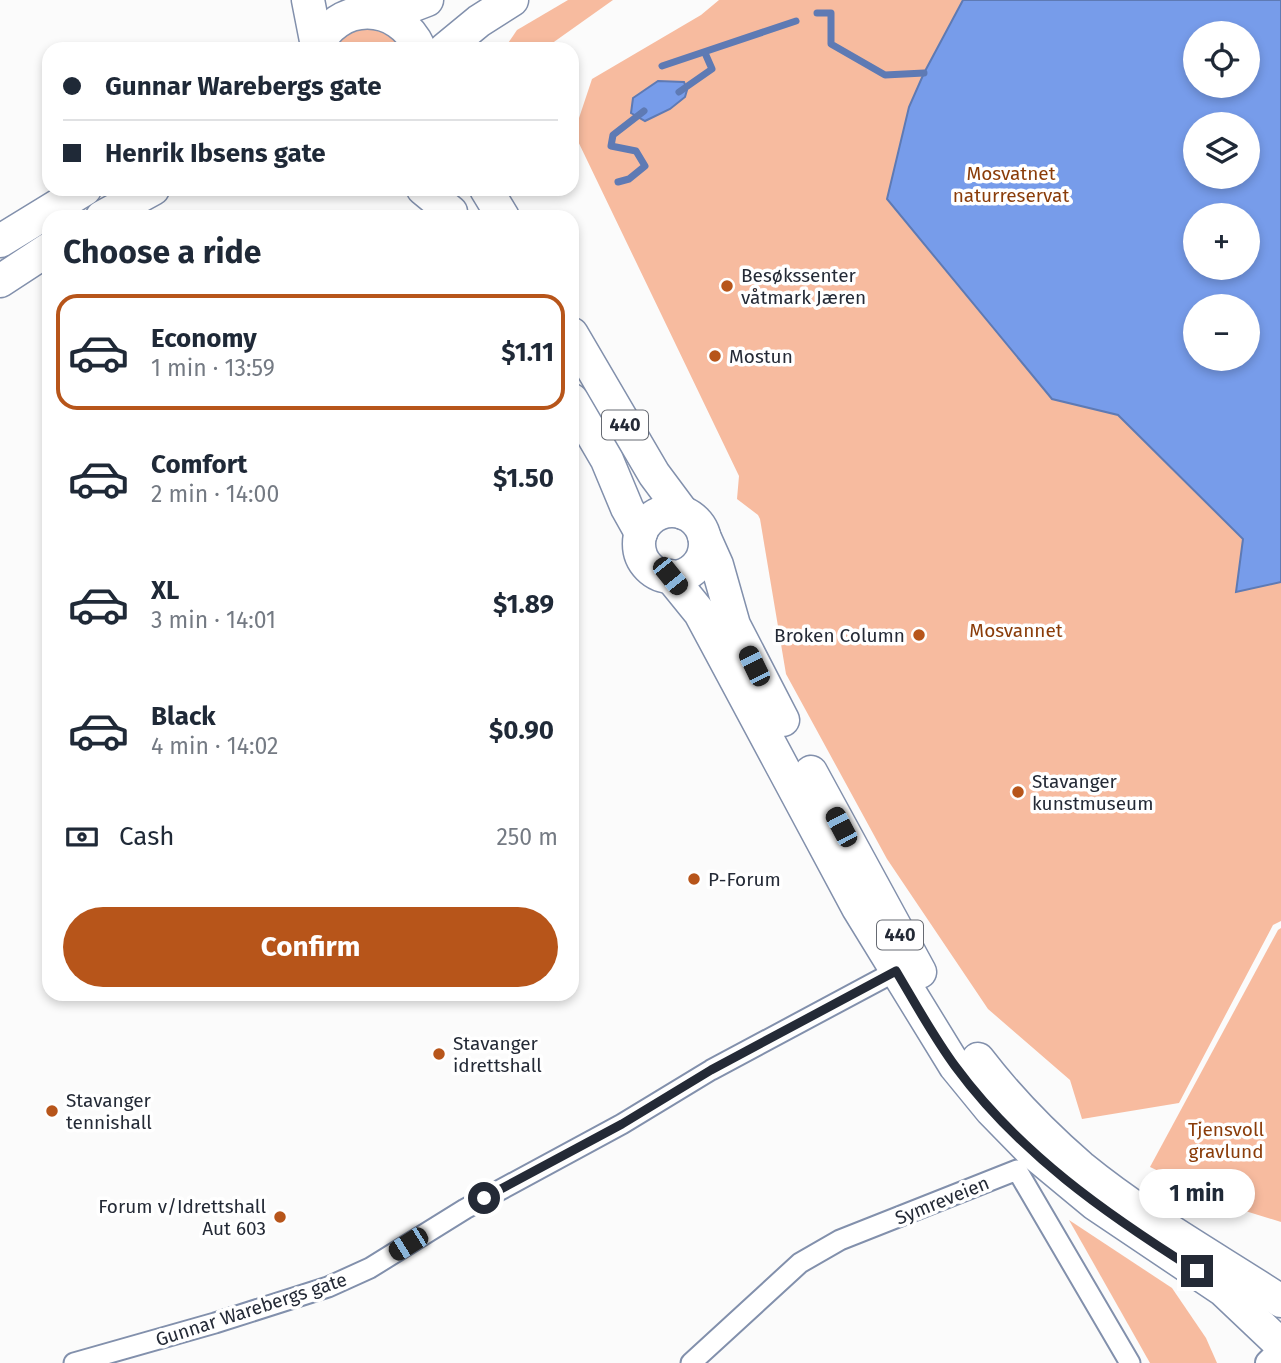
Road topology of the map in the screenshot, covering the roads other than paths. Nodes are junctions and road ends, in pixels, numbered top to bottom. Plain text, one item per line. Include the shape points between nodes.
1 (308, 0) edge
2 (427, 0) edge
3 (512, 0) edge
4 (379, 9) edge
5 (316, 42) edge
6 (321, 42) edge
7 (417, 42) edge
8 (454, 42) edge
9 (74, 196) edge
10 (140, 196) edge
11 (433, 196) edge
12 (448, 206) edge
13 (51, 210) edge
14 (115, 210) edge
15 (42, 216) edge
16 (0, 242) edge
17 (42, 254) edge
18 (0, 281) edge
19 (579, 346) edge
20 (579, 412) edge
21 (693, 524) junction
22 (641, 533) junction
23 (670, 576) junction
24 (896, 971) junction
25 (1281, 1301) edge
26 (1281, 1348) edge
27 (74, 1363) edge
28 (691, 1363) edge
29 (1130, 1363) edge
30 (1268, 1363) edge

1 - 5 main road
2 - 4 main road
3 - 8 main road
4 - 6 main road via 351,14 334,23
4 - 7 main road via 402,23
9 - 13 main road
10 - 14 main road
11 - 12 main road
15 - 16 main road
17 - 18 main road
19 - 21 main road, 440 via 654,474
20 - 22 main road, 440
21 - 22 main road via 663,512 653,516
21 - 23 main road via 702,556 680,575
21 - 25 main road, 440 via 717,565 734,625 764,685 957,1032 1034,1123 1082,1167
22 - 23 main road, 440 via 644,562
23 - 24 main road, 440 via 700,613
24 - 26 main road, 440 via 955,1066 1031,1151 1095,1204 1223,1290
24 - 27 street, Gunnar Warebergs gate via 711,1070 370,1268 328,1287
26 - 30 street
28 - 29 street, Symreveien via 818,1251 1017,1170

